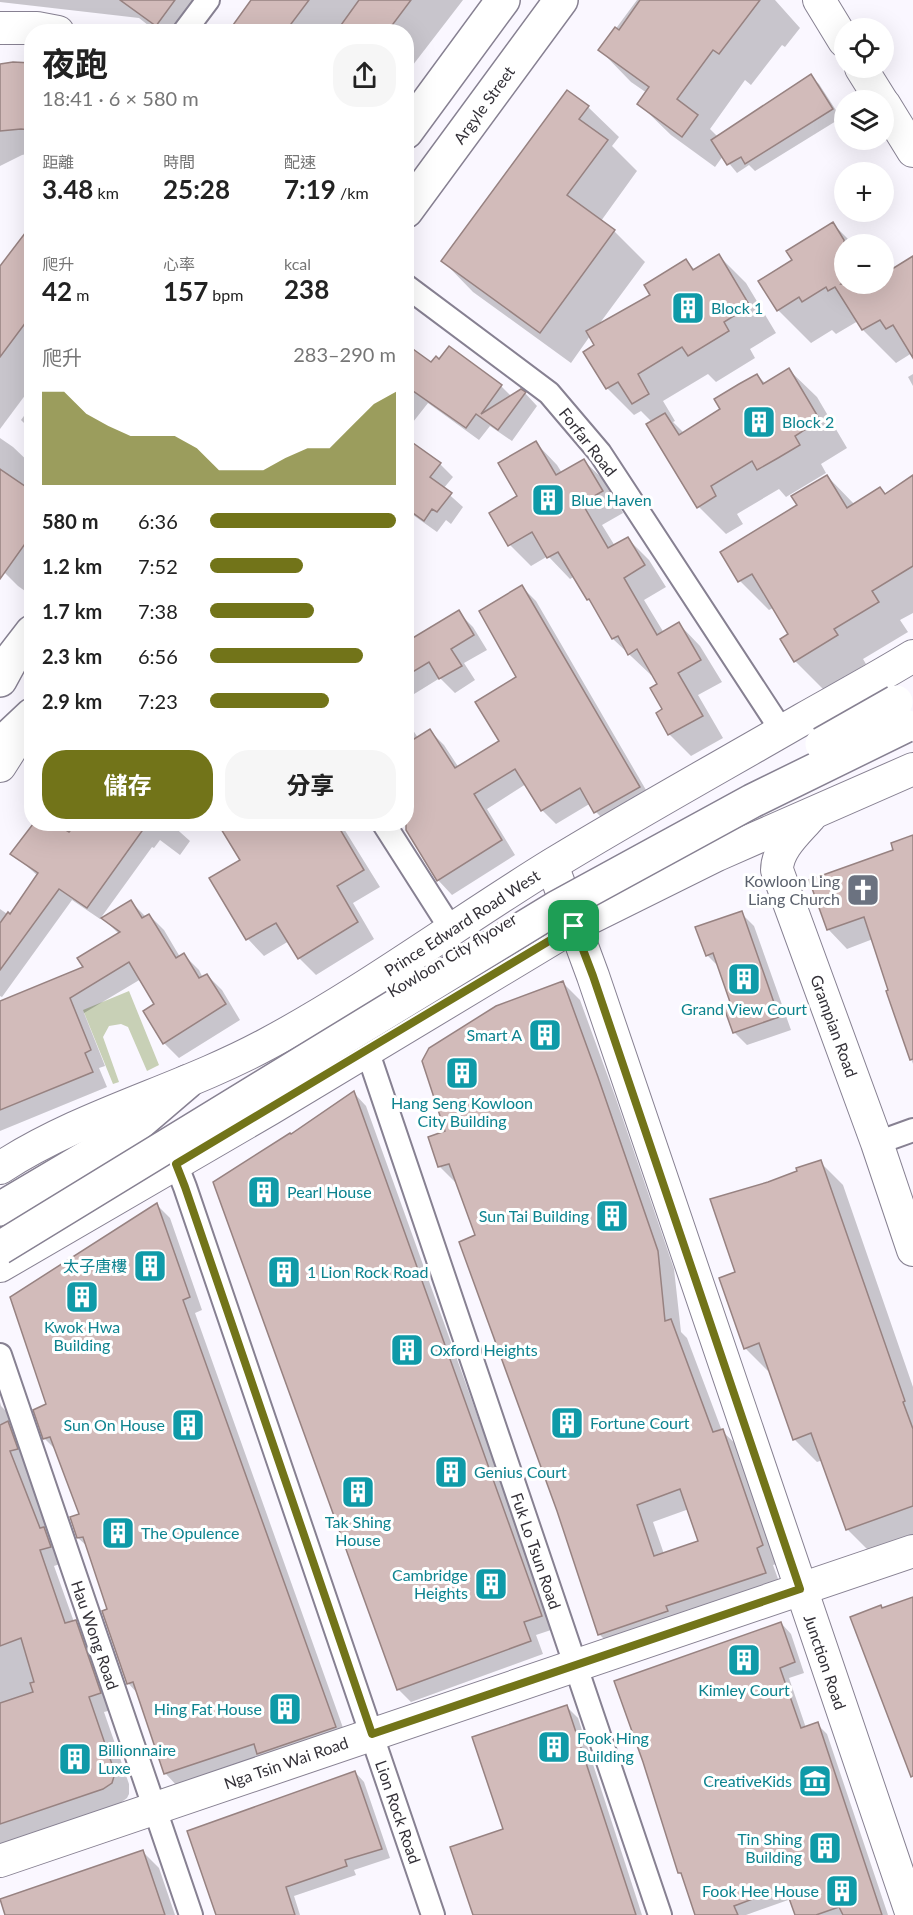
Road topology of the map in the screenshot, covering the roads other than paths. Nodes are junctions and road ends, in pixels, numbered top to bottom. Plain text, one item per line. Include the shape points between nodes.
1 (208, 0) edge
2 (503, 0) edge
3 (561, 0) edge
4 (819, 0) edge
5 (190, 24) edge
6 (834, 25) edge
7 (0, 28) edge
8 (24, 28) edge
9 (414, 121) edge
10 (894, 121) edge
11 (913, 151) edge
12 (414, 200) edge
13 (414, 291) edge
14 (911, 657) edge
15 (913, 692) edge
16 (24, 723) edge
17 (913, 723) edge
18 (24, 728) edge
19 (782, 731) junction
20 (0, 745) edge
21 (0, 766) edge
22 (913, 769) edge
23 (816, 812) junction
24 (388, 831) edge
25 (552, 865) junction
26 (574, 926) junction
27 (451, 929) junction
28 (368, 1050) junction
29 (187, 1082) junction
30 (913, 1130) edge
31 (877, 1143) junction
32 (176, 1164) junction
33 (0, 1168) edge
34 (0, 1209) edge
35 (0, 1232) edge
36 (0, 1248) edge
37 (913, 1250) edge
38 (0, 1266) edge
39 (0, 1355) edge
40 (913, 1551) edge
41 (800, 1589) junction
42 (575, 1665) junction
43 (372, 1734) junction
44 (154, 1808) junction
45 (0, 1861) edge
46 (190, 1915) edge
47 (433, 1915) edge
48 (660, 1915) edge
49 (912, 1915) edge

1 - 5 street
2 - 9 main road
3 - 12 main road, Argyle Street
4 - 6 main road
7 - 8 main road
10 - 11 main road
13 - 19 street, Forfar Road via 549,393 600,453
14 - 19 main road, Prince Edward Road West
15 - 35 main road, Kowloon City flyover, bridge via 548,897
16 - 20 main road
17 - 36 main road, Kowloon City flyover, bridge via 752,801 556,908
18 - 21 main road
19 - 25 main road, Prince Edward Road West
22 - 23 main road
23 - 26 main road via 717,855
23 - 31 main road, Grampian Road via 785,846 777,870
24 - 27 street
25 - 26 main road, Junction Road
25 - 27 main road, Prince Edward Road West
26 - 28 main road
26 - 41 main road, Junction Road
27 - 29 main road, Prince Edward Road West via 267,1044
28 - 32 main road
28 - 42 street, Fuk Lo Tsun Road
29 - 33 main road, Prince Edward Road West via 114,1109 33,1146
29 - 34 main road via 125,1135
30 - 31 street
31 - 37 main road, Grampian Road
32 - 38 main road
32 - 43 street, Lion Rock Road
39 - 44 street, Hau Wong Road
40 - 41 main road, Nga Tsin Wai Road
41 - 42 main road, Nga Tsin Wai Road
41 - 49 main road, Junction Road
42 - 43 main road, Nga Tsin Wai Road
42 - 48 street, Fuk Lo Tsun Road
43 - 44 main road, Nga Tsin Wai Road
43 - 47 street, Lion Rock Road
44 - 45 main road, Nga Tsin Wai Road
44 - 46 street, Hau Wong Road

